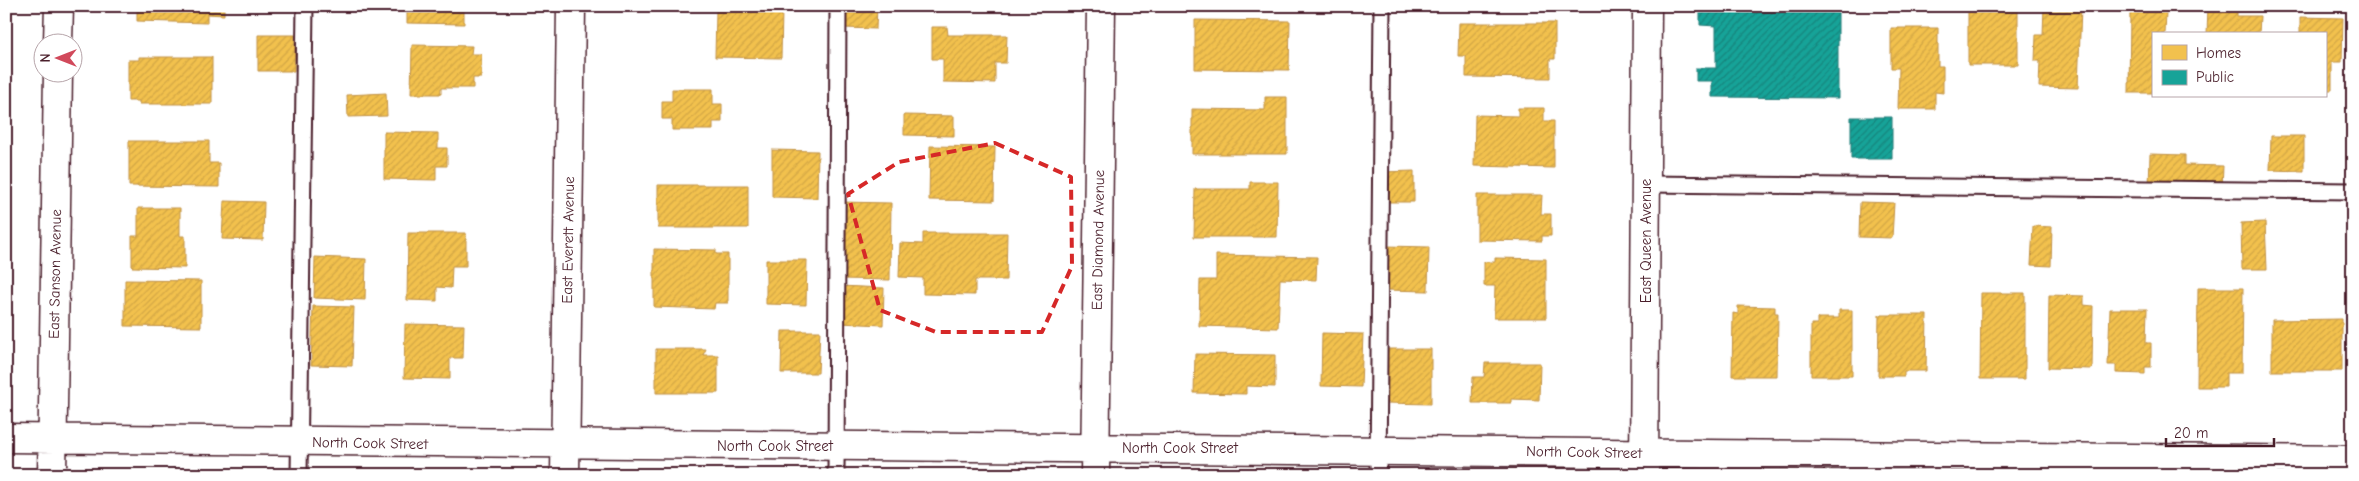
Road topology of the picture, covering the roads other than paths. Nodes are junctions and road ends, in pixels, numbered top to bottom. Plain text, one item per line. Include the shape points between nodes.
1 (59, 6) edge
2 (305, 6) edge
3 (571, 6) edge
4 (838, 6) edge
5 (1101, 6) edge
6 (1382, 6) edge
7 (1647, 6) edge
8 (58, 32) edge
9 (58, 82) edge
10 (1646, 184) junction
11 (2353, 191) edge
12 (6, 438) edge
13 (52, 438) junction
14 (299, 442) junction
15 (565, 445) junction
16 (836, 446) junction
17 (1095, 448) junction
18 (2353, 460) edge
19 (1378, 462) edge
20 (1644, 464) edge
21 (52, 475) edge
22 (299, 475) edge
23 (565, 475) edge
24 (836, 475) edge
25 (1095, 475) edge

1 - 8 street
2 - 14 lane
3 - 15 street, East Everett Avenue
4 - 16 lane
5 - 17 street, East Diamond Avenue
6 - 19 lane
7 - 10 street, East Queen Avenue
9 - 13 street, East Sanson Avenue
10 - 11 lane
10 - 20 street, East Queen Avenue
12 - 13 street, North Cook Street
13 - 14 street, North Cook Street
13 - 21 street, East Sanson Avenue
14 - 15 street, North Cook Street
14 - 22 lane
15 - 16 street, North Cook Street
15 - 23 street, East Everett Avenue
16 - 17 street, North Cook Street
16 - 24 lane
17 - 19 street, North Cook Street
17 - 25 street, East Diamond Avenue
18 - 20 street, North Cook Street
19 - 20 street, North Cook Street

